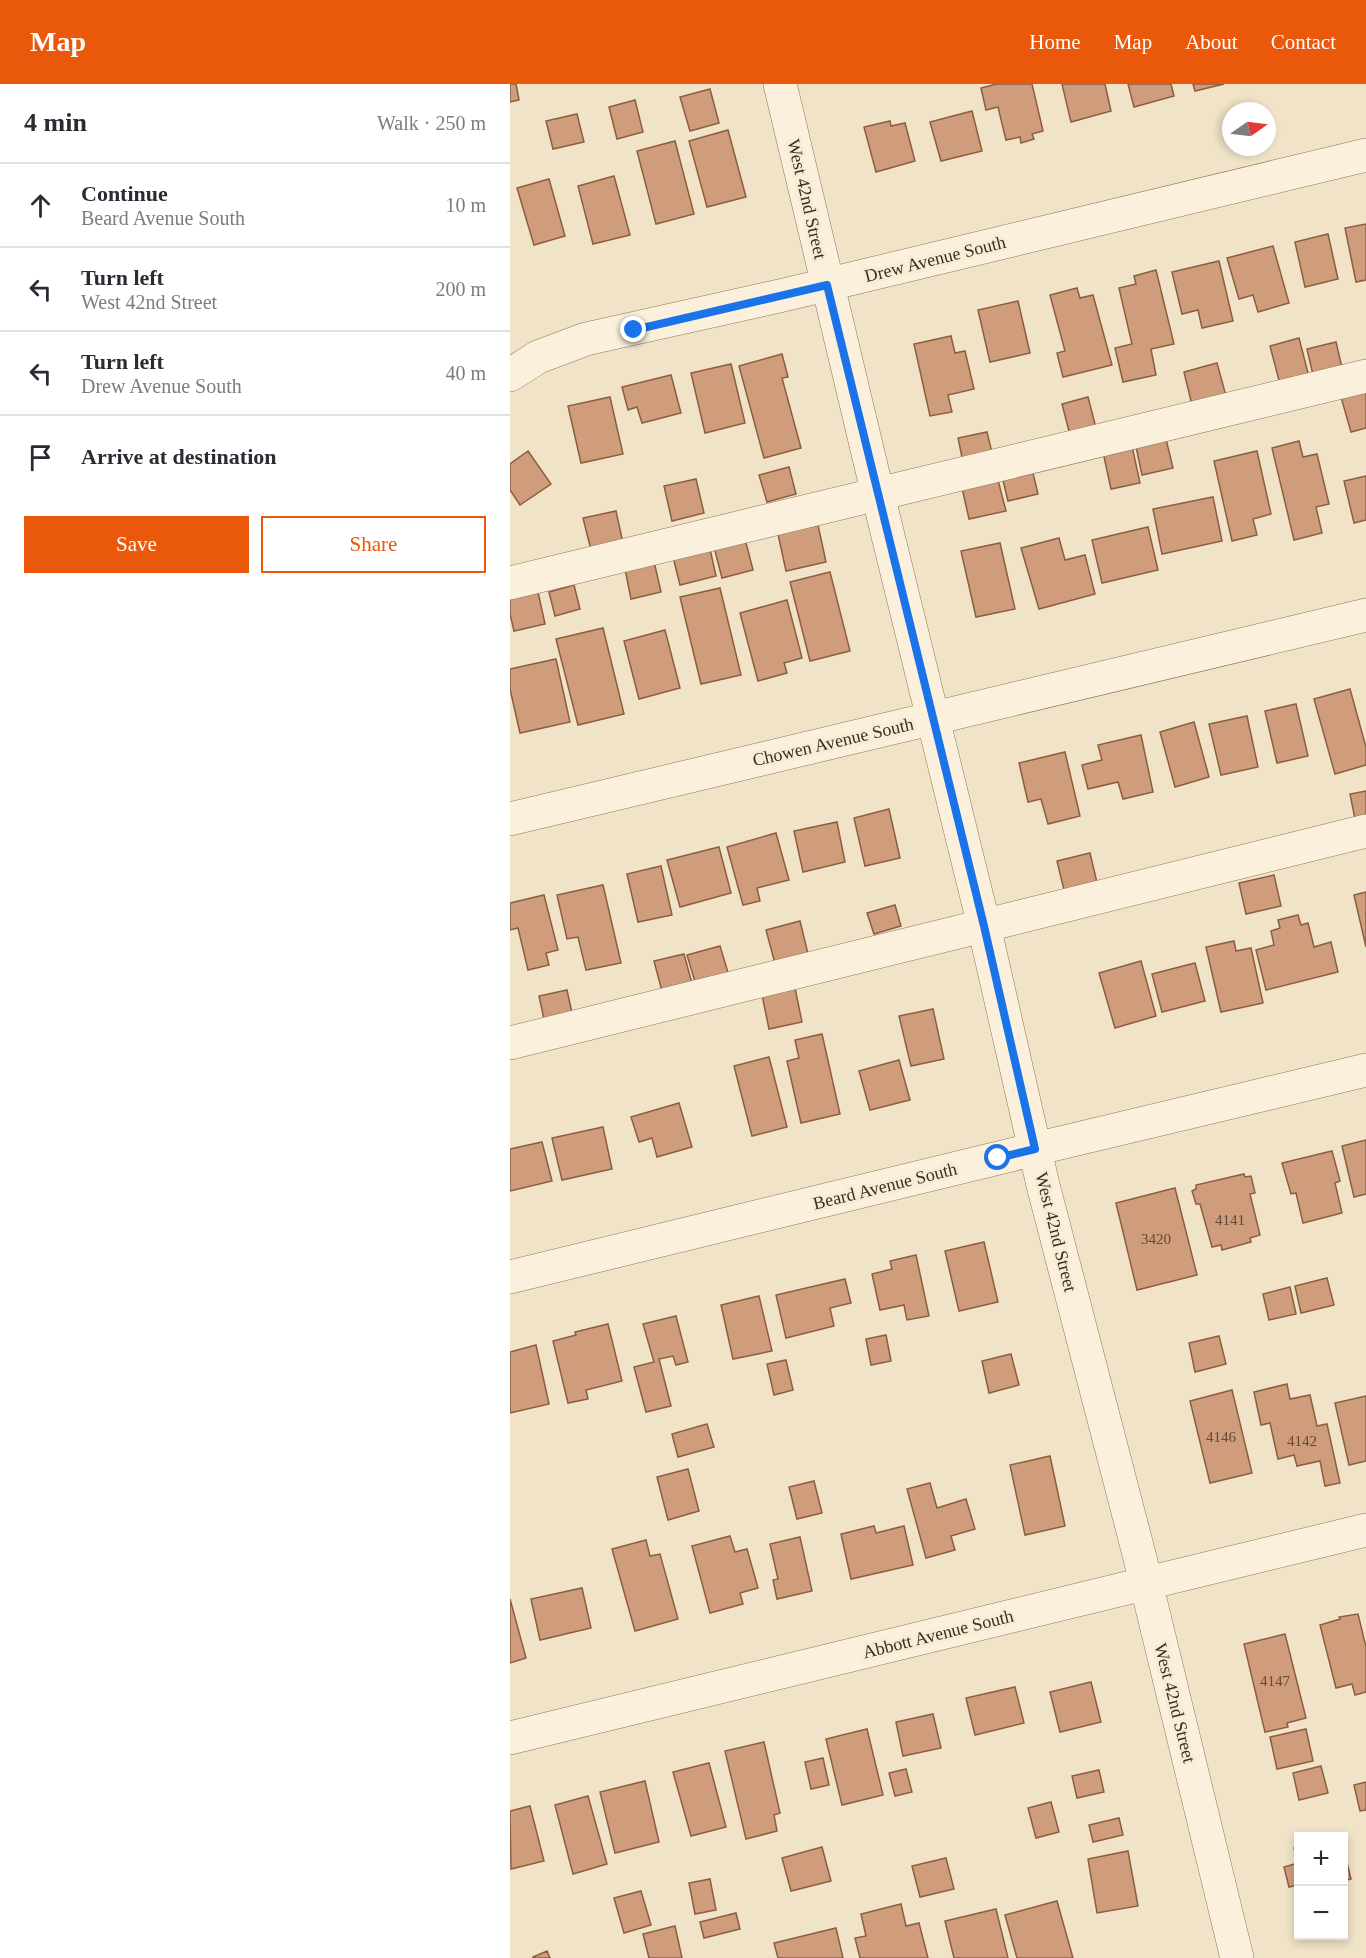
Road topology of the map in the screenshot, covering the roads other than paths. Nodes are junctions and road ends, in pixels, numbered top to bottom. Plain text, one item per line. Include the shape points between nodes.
1 (780, 84) edge
2 (1366, 154) edge
3 (827, 285) junction
4 (510, 375) edge
5 (1366, 376) edge
6 (878, 495) junction
7 (510, 583) edge
8 (1366, 615) edge
9 (933, 718) junction
10 (510, 819) edge
11 (1366, 831) edge
12 (984, 926) junction
13 (510, 1043) edge
14 (1366, 1070) edge
15 (1035, 1149) junction
16 (510, 1277) edge
17 (1366, 1530) edge
18 (1146, 1584) junction
19 (510, 1738) edge
20 (1237, 1958) edge

1 - 3 street, West 42nd Street
2 - 3 street, Drew Avenue South
3 - 4 street, Drew Avenue South via 586,339 538,357
3 - 6 street, West 42nd Street
5 - 6 street
6 - 7 street
6 - 9 street, West 42nd Street
8 - 9 street, Chowen Avenue South
9 - 10 street, Chowen Avenue South
9 - 12 street, West 42nd Street
11 - 12 street
12 - 13 street
12 - 15 street, West 42nd Street
14 - 15 street, Beard Avenue South
15 - 16 street, Beard Avenue South
15 - 18 street, West 42nd Street
17 - 18 street, Abbott Avenue South
18 - 19 street, Abbott Avenue South
18 - 20 street, West 42nd Street

